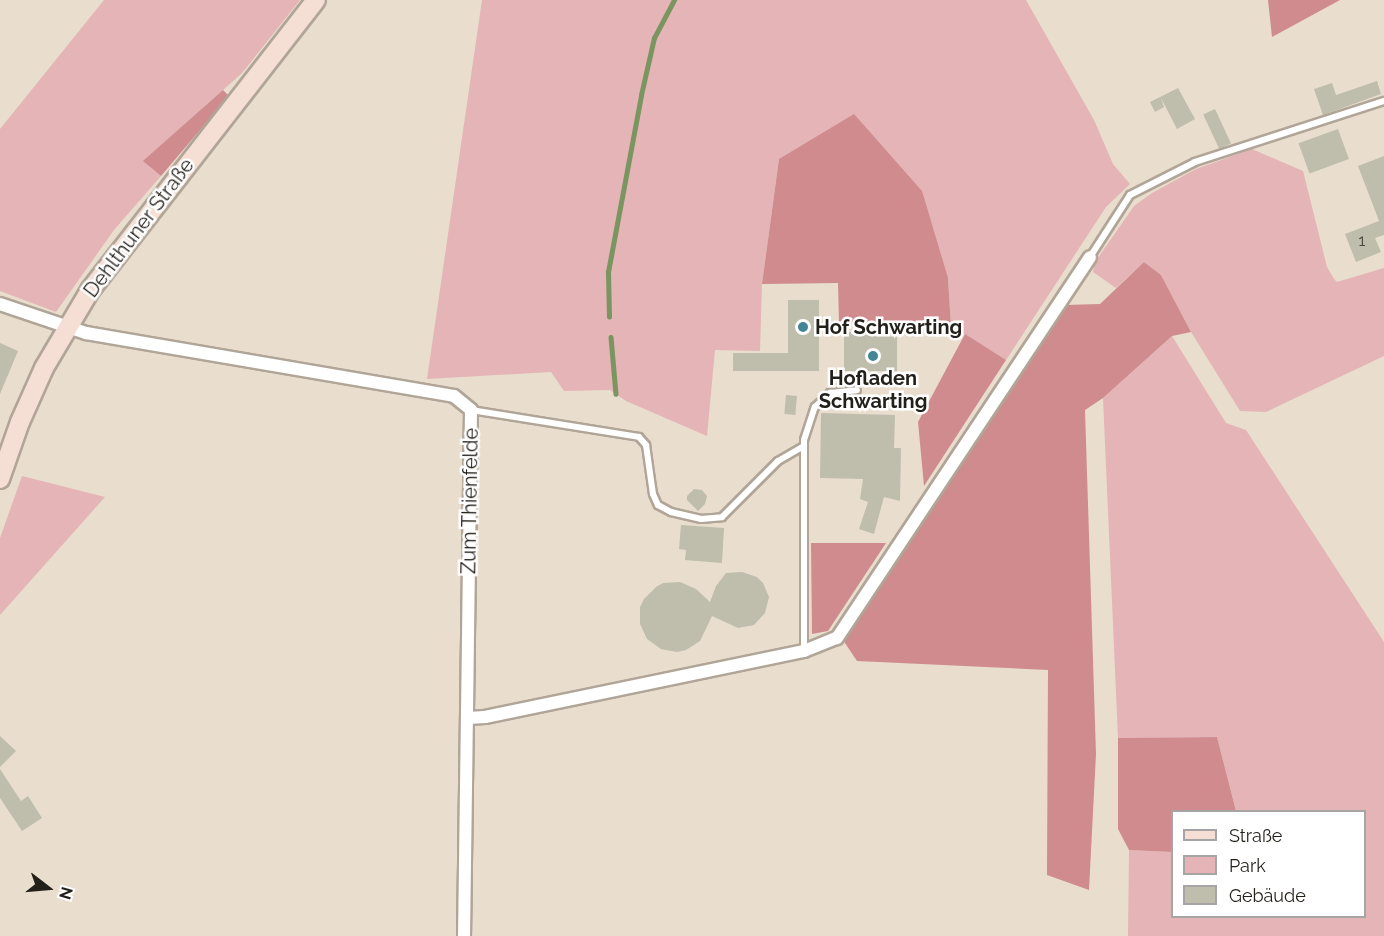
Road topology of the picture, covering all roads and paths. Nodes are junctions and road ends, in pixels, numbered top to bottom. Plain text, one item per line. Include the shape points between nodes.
1 (316, 0) edge
2 (1384, 101) edge
3 (1090, 257) joint
4 (0, 304) edge
5 (67, 327) junction
6 (857, 390) dead end
7 (471, 410) junction
8 (804, 446) junction
9 (0, 479) edge
10 (804, 651) junction
11 (467, 718) junction
12 (464, 936) edge

1 - 5 street, Dehlthuner Straße via 121,247
2 - 3 lane via 1195,162 1130,195
3 - 10 street via 837,638
4 - 5 street, Zum Thienfelde
5 - 7 street, Zum Thienfelde via 454,396
5 - 9 street, Dehlthuner Straße via 20,422
6 - 8 lane via 830,393 815,407
7 - 8 lane via 639,437 646,445 658,505 701,519 722,517 778,461
7 - 11 street, Zum Thienfelde
8 - 10 lane
10 - 11 street
11 - 12 street, Zum Thienfelde

